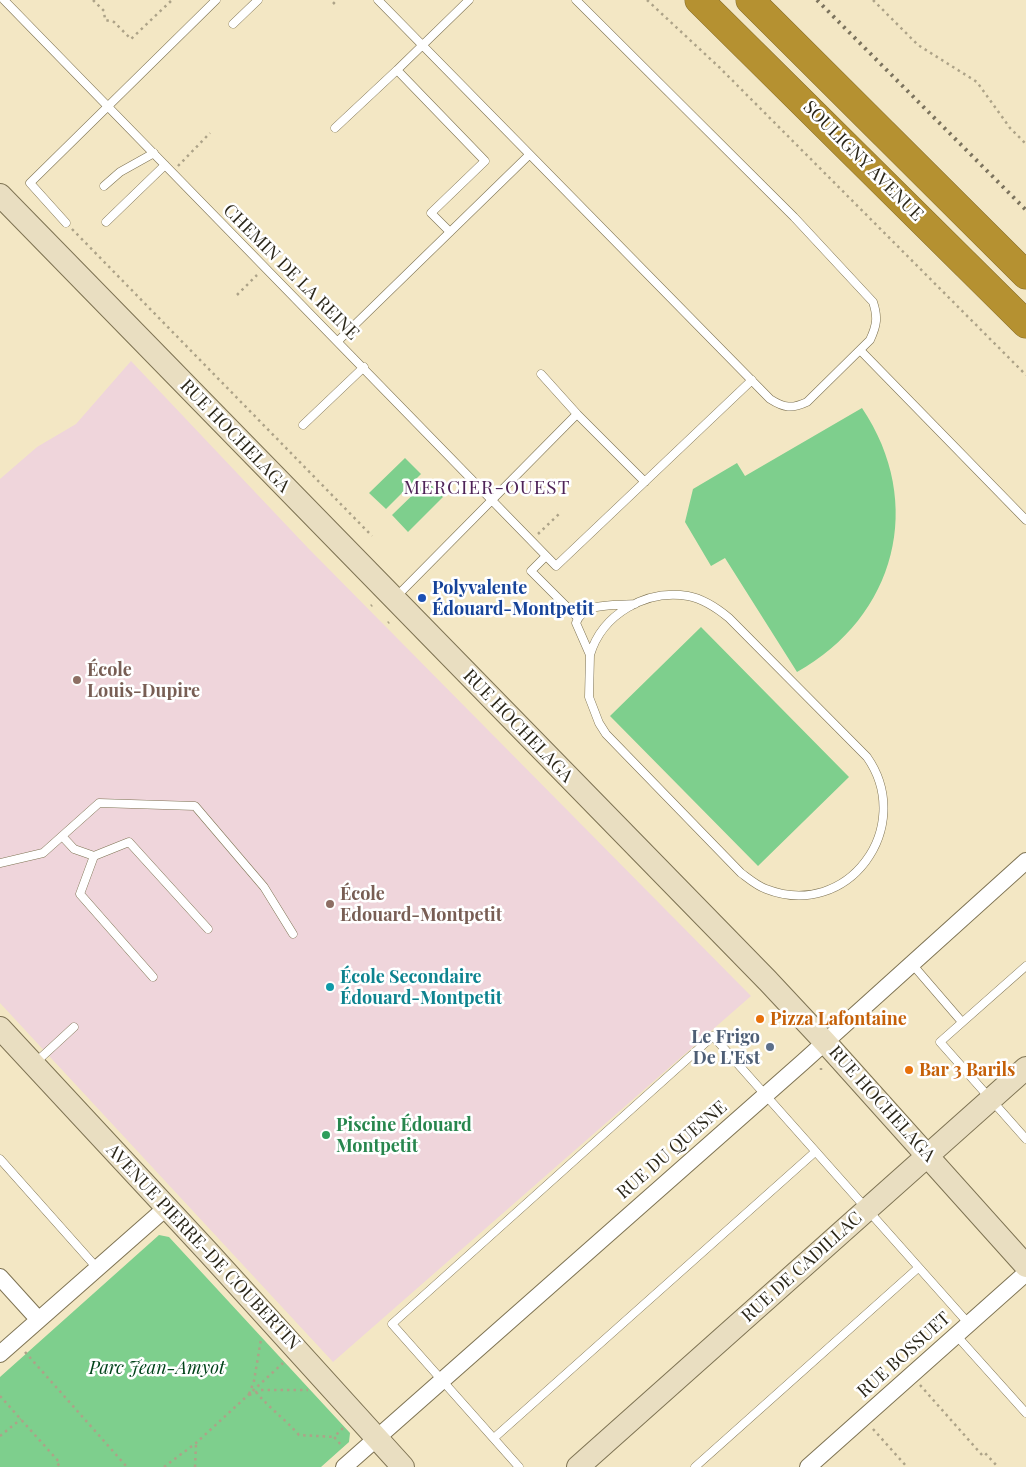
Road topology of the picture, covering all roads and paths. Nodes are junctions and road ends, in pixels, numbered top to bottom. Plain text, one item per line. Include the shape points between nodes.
1 (4, 0) edge
2 (93, 0) edge
3 (172, 0) edge
4 (216, 0) edge
5 (258, 0) edge
6 (337, 0) edge
7 (378, 0) edge
8 (469, 0) edge
9 (576, 0) edge
10 (647, 0) edge
11 (699, 0) edge
12 (750, 0) edge
13 (873, 0) edge
14 (333, 4) dead end
15 (233, 24) dead end
16 (423, 46) junction
17 (397, 70) junction
18 (107, 106) junction
19 (335, 128) dead end
20 (210, 133) dead end
21 (1026, 144) edge
22 (154, 153) junction
23 (530, 155) junction
24 (186, 158) dead end
25 (165, 165) junction
26 (104, 186) dead end
27 (0, 195) edge
28 (106, 222) dead end
29 (66, 223) joint
30 (450, 232) junction
31 (259, 273) dead end
32 (1026, 275) edge
33 (238, 294) dead end
34 (1026, 324) edge
35 (338, 341) junction
36 (860, 350) junction
37 (364, 367) junction
38 (541, 374) dead end
39 (1026, 375) edge
40 (752, 380) junction
41 (577, 414) junction
42 (302, 425) dead end
43 (645, 482) junction
44 (492, 499) junction
45 (560, 513) dead end
46 (1026, 520) edge
47 (537, 535) dead end
48 (372, 536) dead end
49 (546, 556) junction
50 (394, 598) junction
51 (635, 604) junction
52 (578, 618) junction
53 (590, 655) junction
54 (62, 836) junction
55 (94, 856) junction
56 (1026, 862) edge
57 (0, 863) edge
58 (208, 929) dead end
59 (294, 934) dead end
60 (912, 964) junction
61 (1026, 966) edge
62 (152, 977) dead end
63 (962, 1022) junction
64 (74, 1027) dead end
65 (0, 1028) edge
66 (825, 1042) junction
67 (33, 1064) junction
68 (1026, 1068) edge
69 (764, 1096) junction
70 (990, 1100) junction
71 (1026, 1139) edge
72 (815, 1152) junction
73 (928, 1155) junction
74 (0, 1159) edge
75 (167, 1207) junction
76 (866, 1210) junction
77 (1026, 1266) edge
78 (97, 1268) junction
79 (918, 1268) junction
80 (1026, 1273) edge
81 (0, 1277) edge
82 (38, 1319) junction
83 (962, 1330) junction
84 (262, 1335) dead end
85 (25, 1352) dead end
86 (0, 1354) edge
87 (286, 1361) dead end
88 (442, 1380) junction
89 (919, 1384) dead end
90 (313, 1391) dead end
91 (256, 1392) junction
92 (248, 1395) junction
93 (0, 1396) edge
94 (1026, 1413) edge
95 (20, 1419) junction
96 (345, 1426) dead end
97 (872, 1427) dead end
98 (0, 1436) edge
99 (334, 1437) junction
100 (377, 1438) junction
101 (494, 1438) junction
102 (196, 1444) junction
103 (344, 1449) dead end
104 (817, 1464) edge
105 (57, 1467) edge
106 (127, 1467) edge
107 (164, 1467) edge
108 (195, 1467) edge
109 (344, 1467) edge
110 (403, 1467) edge
111 (519, 1467) edge
112 (578, 1467) edge
113 (695, 1467) edge
114 (907, 1467) edge
115 (998, 1467) edge

1 - 18 lane, CHEMIN DE LA REINE
2 - 3 path via 104,11 105,20 114,22 131,39
4 - 18 lane
5 - 15 lane
6 - 14 path
7 - 16 lane
8 - 16 lane
9 - 36 lane via 794,217 872,302 877,314 876,328
10 - 39 path via 720,68
11 - 34 highway, SOULIGNY AVENUE
12 - 32 highway, SOULIGNY AVENUE
13 - 21 path via 918,45 977,82 1010,128
16 - 17 lane
16 - 23 lane
17 - 19 lane
17 - 30 lane via 485,161 431,213
18 - 22 lane, CHEMIN DE LA REINE
18 - 29 lane via 30,183
20 - 24 path
22 - 25 lane, CHEMIN DE LA REINE
22 - 26 lane via 120,172
23 - 30 lane
23 - 40 lane
25 - 28 lane
25 - 35 lane, CHEMIN DE LA REINE
27 - 50 main road, RUE HOCHELAGA
29 - 48 path
30 - 35 lane
31 - 33 path
35 - 37 lane, CHEMIN DE LA REINE
36 - 40 lane via 807,402 794,408 781,406
36 - 46 lane
37 - 42 lane
37 - 44 lane, CHEMIN DE LA REINE
38 - 41 lane
40 - 43 lane
41 - 43 lane
41 - 44 lane
43 - 49 lane, CHEMIN DE LA REINE via 556,566
44 - 49 lane, CHEMIN DE LA REINE
44 - 50 lane
45 - 47 path
49 - 52 lane via 531,571
50 - 66 main road, RUE HOCHELAGA
51 - 52 lane via 589,608
51 - 53 lane via 612,618 601,630
51 - 53 lane via 654,598 688,596 717,608 866,757 881,783 884,811 879,840 861,867 838,885 823,891 793,895 765,889 740,873 598,723 589,697
52 - 53 lane via 576,623
54 - 55 lane via 74,849
54 - 57 lane via 43,853
54 - 59 lane via 98,803 194,806 264,887
55 - 58 lane via 129,842
55 - 62 lane via 80,894
56 - 60 street, RUE DU QUESNE
60 - 63 lane
60 - 66 street, RUE DU QUESNE
61 - 63 lane
63 - 70 lane via 940,1042
64 - 67 lane
65 - 67 main road, AVENUE PIERRE-DE COUBERTIN
66 - 69 street, RUE DU QUESNE
66 - 73 main road, RUE HOCHELAGA
67 - 75 main road, AVENUE PIERRE-DE COUBERTIN
68 - 70 main road, RUE DE CADILLAC
69 - 72 lane
69 - 88 street, RUE DU QUESNE
69 - 88 lane via 713,1036 392,1324
70 - 71 lane
70 - 73 main road, RUE DE CADILLAC
72 - 76 lane
72 - 101 lane
73 - 76 main road, RUE DE CADILLAC
73 - 77 main road, RUE HOCHELAGA
74 - 78 lane
75 - 78 street
75 - 100 main road, AVENUE PIERRE-DE COUBERTIN
76 - 79 lane
76 - 112 main road, RUE DE CADILLAC
78 - 82 street
79 - 83 lane
79 - 113 lane
80 - 83 street, RUE BOSSUET
81 - 82 street
82 - 86 street
83 - 94 lane
83 - 104 street, RUE BOSSUET
84 - 92 path via 256,1373
85 - 106 path
87 - 92 path
88 - 100 street, RUE DU QUESNE
88 - 101 lane
89 - 115 path via 982,1455 985,1453
90 - 91 path
91 - 92 path
91 - 99 path via 299,1435
92 - 102 path
93 - 95 path
95 - 98 path
95 - 105 path via 60,1463
96 - 99 path
97 - 114 path
99 - 103 path
100 - 109 street, RUE DU QUESNE
100 - 110 main road, AVENUE PIERRE-DE COUBERTIN
101 - 111 lane
102 - 107 path
102 - 108 path

